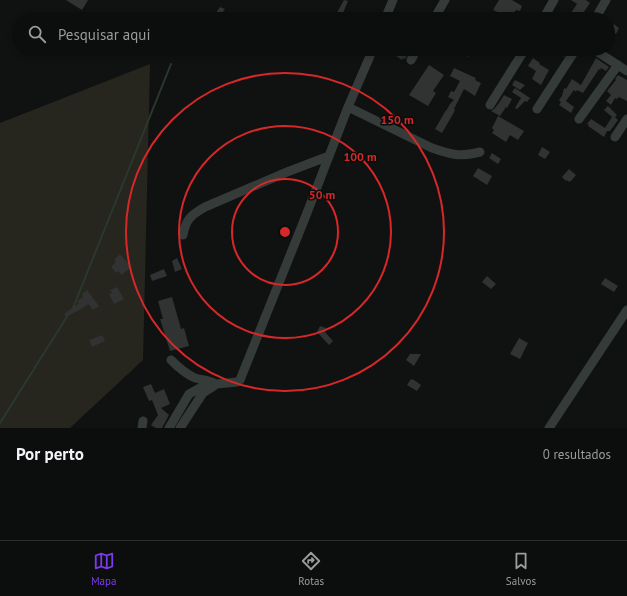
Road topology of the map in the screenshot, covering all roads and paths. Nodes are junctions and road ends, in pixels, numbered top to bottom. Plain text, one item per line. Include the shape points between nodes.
1 (394, 0) edge
2 (445, 0) edge
3 (554, 0) edge
4 (606, 0) edge
5 (388, 12) edge
6 (438, 12) edge
7 (547, 12) edge
8 (599, 12) edge
9 (370, 56) edge
10 (413, 56) edge
11 (521, 56) edge
12 (572, 56) edge
13 (604, 56) edge
14 (411, 60) dead end
15 (618, 65) junction
16 (627, 70) edge
17 (490, 106) dead end
18 (348, 107) junction
19 (538, 109) dead end
20 (579, 119) dead end
21 (627, 119) edge
22 (615, 137) dead end
23 (480, 152) dead end
24 (329, 156) junction
25 (183, 235) dead end
26 (627, 310) edge
27 (171, 360) dead end
28 (215, 383) junction
29 (169, 428) edge
30 (180, 428) edge
31 (549, 428) edge

1 - 5 street
2 - 6 street
3 - 7 street
4 - 8 street
9 - 18 street
10 - 14 street
11 - 17 street
12 - 19 street
13 - 15 street
15 - 16 street
15 - 20 street
18 - 23 street via 432,148 457,155
18 - 24 street
21 - 22 street
24 - 25 street via 205,207 187,220
24 - 28 street via 240,380
26 - 31 street
27 - 28 street via 195,378
28 - 29 street via 189,394
28 - 30 street via 203,393

